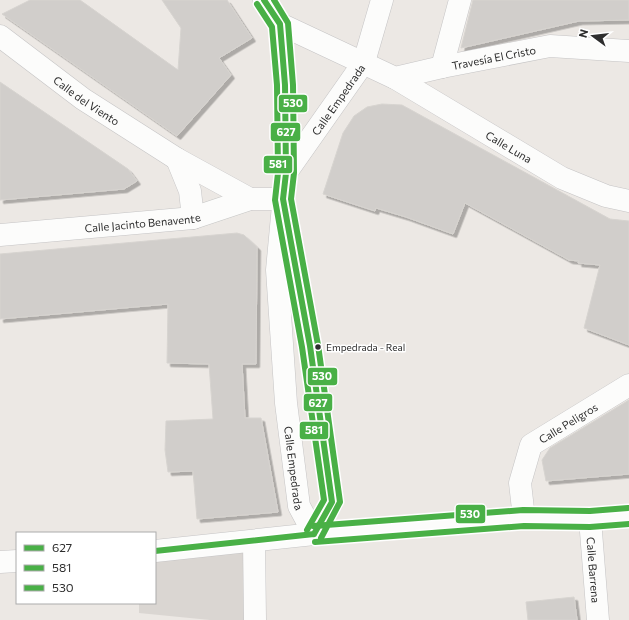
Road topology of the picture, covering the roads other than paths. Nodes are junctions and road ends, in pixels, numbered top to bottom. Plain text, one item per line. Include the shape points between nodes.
1 (264, 0) edge
2 (382, 0) edge
3 (460, 0) edge
4 (280, 24) junction
5 (0, 36) edge
6 (629, 51) edge
7 (364, 62) junction
8 (442, 67) junction
9 (395, 78) junction
10 (177, 159) junction
11 (286, 173) junction
12 (250, 199) junction
13 (283, 199) junction
14 (629, 201) edge
15 (193, 218) junction
16 (0, 235) edge
17 (629, 385) edge
18 (629, 516) edge
19 (524, 518) junction
20 (590, 519) junction
21 (314, 534) junction
22 (254, 541) junction
23 (156, 551) edge
24 (16, 561) edge
25 (0, 562) edge
26 (255, 620) edge
27 (598, 620) edge

1 - 4 street
2 - 7 street
3 - 8 street
4 - 7 street, Calle Empedrada
4 - 11 street, Calle Empedrada via 285,85
5 - 10 street, Calle del Viento via 83,99
6 - 8 street, Travesía El Cristo via 550,46
7 - 9 street
7 - 11 street, Calle Empedrada
8 - 9 street, Travesía El Cristo
9 - 14 street, Calle Luna via 562,178 606,196
10 - 12 street, Calle del Viento
10 - 15 street via 190,191
11 - 13 street, Calle Empedrada
12 - 13 street, Calle Jacinto Benavente
12 - 15 street, Calle Jacinto Benavente
13 - 21 street, Calle Empedrada via 277,270 286,395 299,506
13 - 21 street via 310,346 332,502
15 - 16 street, Calle Jacinto Benavente
17 - 19 street, Calle Peligros via 531,445 520,483
18 - 20 street
19 - 20 street
19 - 21 street
20 - 27 street, Calle Barrena
21 - 22 street
22 - 23 street
22 - 26 street
24 - 25 street

